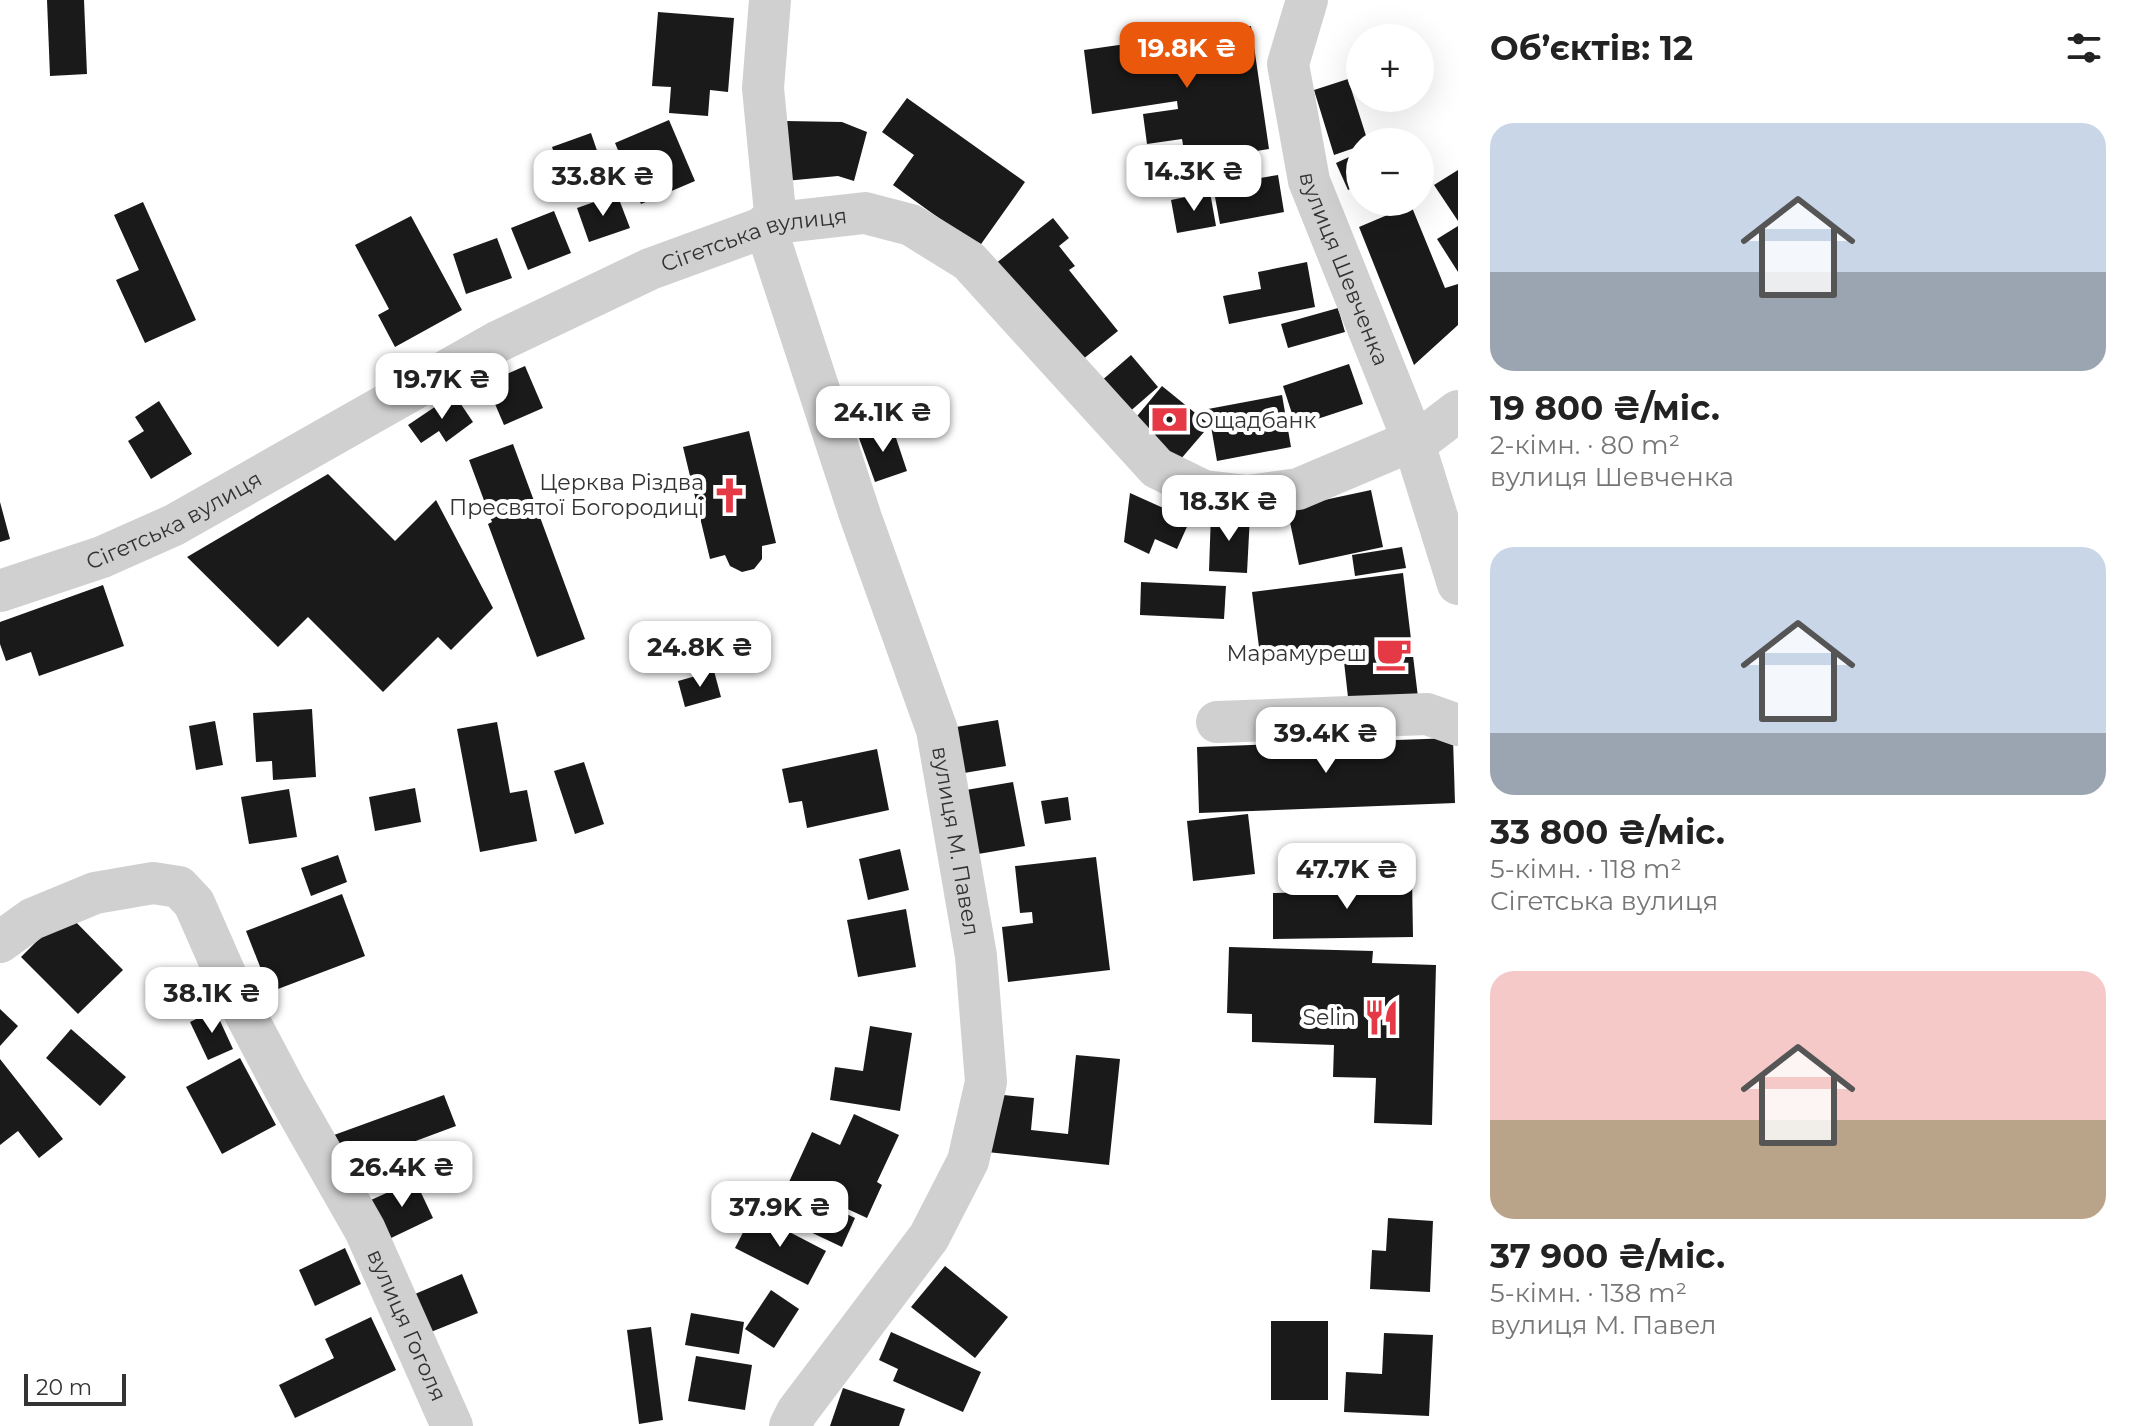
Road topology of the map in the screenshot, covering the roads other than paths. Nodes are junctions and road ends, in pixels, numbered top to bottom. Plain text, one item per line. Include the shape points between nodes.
1 (770, 0) edge
2 (1307, 0) edge
3 (771, 224) junction
4 (1458, 411) edge
5 (1413, 440) junction
6 (1458, 584) edge
7 (0, 591) edge
8 (1217, 722) dead end
9 (1458, 725) edge
10 (0, 942) edge
11 (452, 1426) edge
12 (790, 1426) edge

1 - 3 street, вулиця М. Павел via 763,88
2 - 5 street, вулиця Шевченка via 1288,64 1309,181
3 - 5 street, Сігетська вулиця via 865,213 911,225 946,246 969,261 1157,468 1204,491 1248,496 1298,489
3 - 7 street, Сігетська вулиця via 650,269 497,342 174,525 102,557
3 - 12 street, вулиця М. Павел via 861,518 937,730 976,956 986,1082 968,1161 929,1237
4 - 5 street, Сігетська вулиця
5 - 6 street, вулиця Шевченка
8 - 9 street via 1427,714
10 - 11 street, вулиця Гоголя via 32,919 95,893 153,883 179,887 194,903 230,985 365,1230

